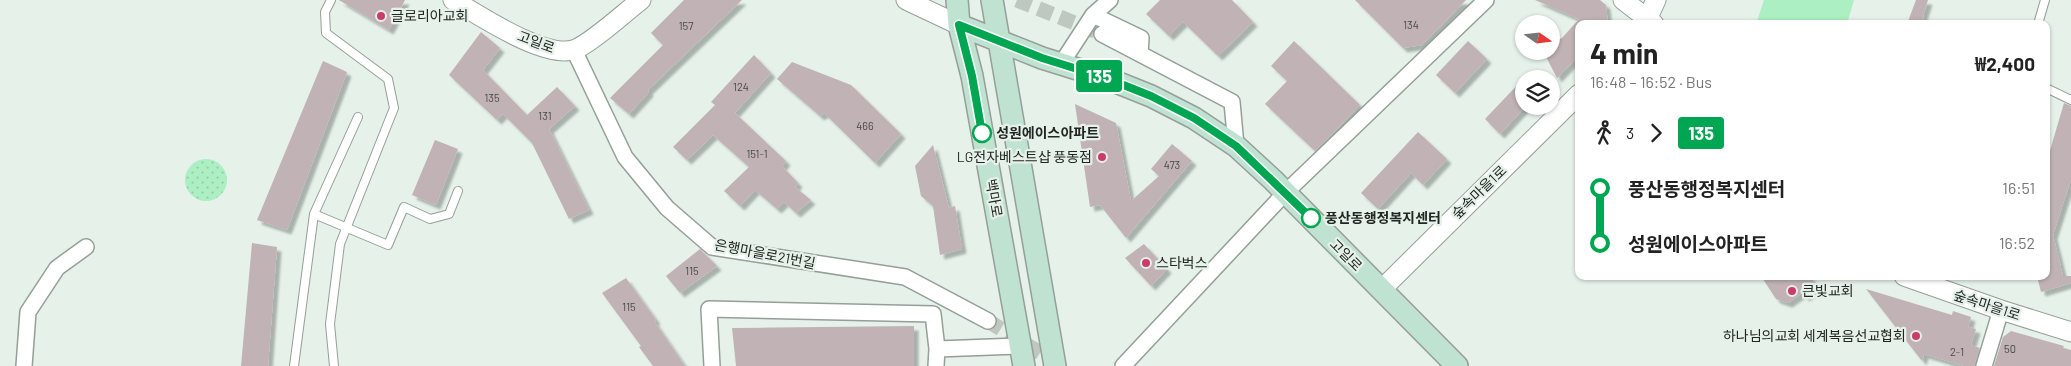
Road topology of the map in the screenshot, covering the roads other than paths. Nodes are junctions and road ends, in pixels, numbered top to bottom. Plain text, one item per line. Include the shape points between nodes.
1 (331, 0) edge
2 (453, 0) edge
3 (641, 0) edge
4 (906, 0) edge
5 (957, 0) edge
6 (992, 0) edge
7 (1110, 0) edge
8 (1486, 0) edge
9 (1623, 0) edge
10 (1656, 0) edge
11 (2045, 0) edge
12 (1094, 15) junction
13 (1647, 20) edge
14 (1650, 20) edge
15 (2039, 20) edge
16 (959, 25) junction
17 (1102, 34) tunnel mouth
18 (999, 42) junction
19 (574, 50) junction
20 (1140, 54) junction
21 (1061, 64) junction
22 (2050, 90) edge
23 (1575, 98) edge
24 (2071, 100) edge
25 (358, 117) dead end
26 (1236, 146) junction
27 (458, 191) dead end
28 (1285, 192) junction
29 (314, 214) junction
30 (346, 228) junction
31 (86, 247) dead end
32 (1915, 280) edge
33 (1381, 290) junction
34 (2000, 310) junction
35 (988, 321) tunnel mouth
36 (2071, 332) edge
37 (937, 349) junction
38 (1022, 356) edge
39 (24, 366) edge
40 (294, 366) edge
41 (334, 366) edge
42 (712, 366) edge
43 (936, 366) edge
44 (1056, 366) edge
45 (1123, 366) edge
46 (1457, 366) edge
47 (1984, 366) edge

1 - 30 lane via 325,12 326,33 388,79 394,108
2 - 19 street, 고일로 via 532,44 546,49
3 - 19 street, 고일로
4 - 16 street, 고일로
5 - 16 main road, 백마로
6 - 18 main road
7 - 12 street
8 - 28 street
9 - 13 street
10 - 14 street
11 - 15 lane
12 - 20 street via 1141,38
12 - 21 street
16 - 18 main road, 고일로
16 - 38 main road, 백마로 via 972,76
17 - 20 street
18 - 21 main road, 고일로
18 - 44 main road
19 - 35 street, 은행마을로21번길 via 625,157 667,208 712,247 905,277
20 - 26 street via 1232,102
21 - 26 main road, 고일로 via 1151,96 1194,118
22 - 24 lane
23 - 33 street, 숲속마을1로
25 - 29 lane
26 - 28 main road, 고일로
27 - 30 lane via 449,214 430,219 404,207 388,245
28 - 33 main road, 고일로
28 - 45 street
29 - 30 lane
29 - 40 lane
30 - 41 lane via 340,244 330,324
31 - 39 street via 57,268 28,312
32 - 34 street, 숲속마을1로
33 - 46 main road, 고일로
34 - 36 street, 숲속마을1로
34 - 47 street
37 - 38 street
37 - 42 street via 933,314 709,309
37 - 43 street

